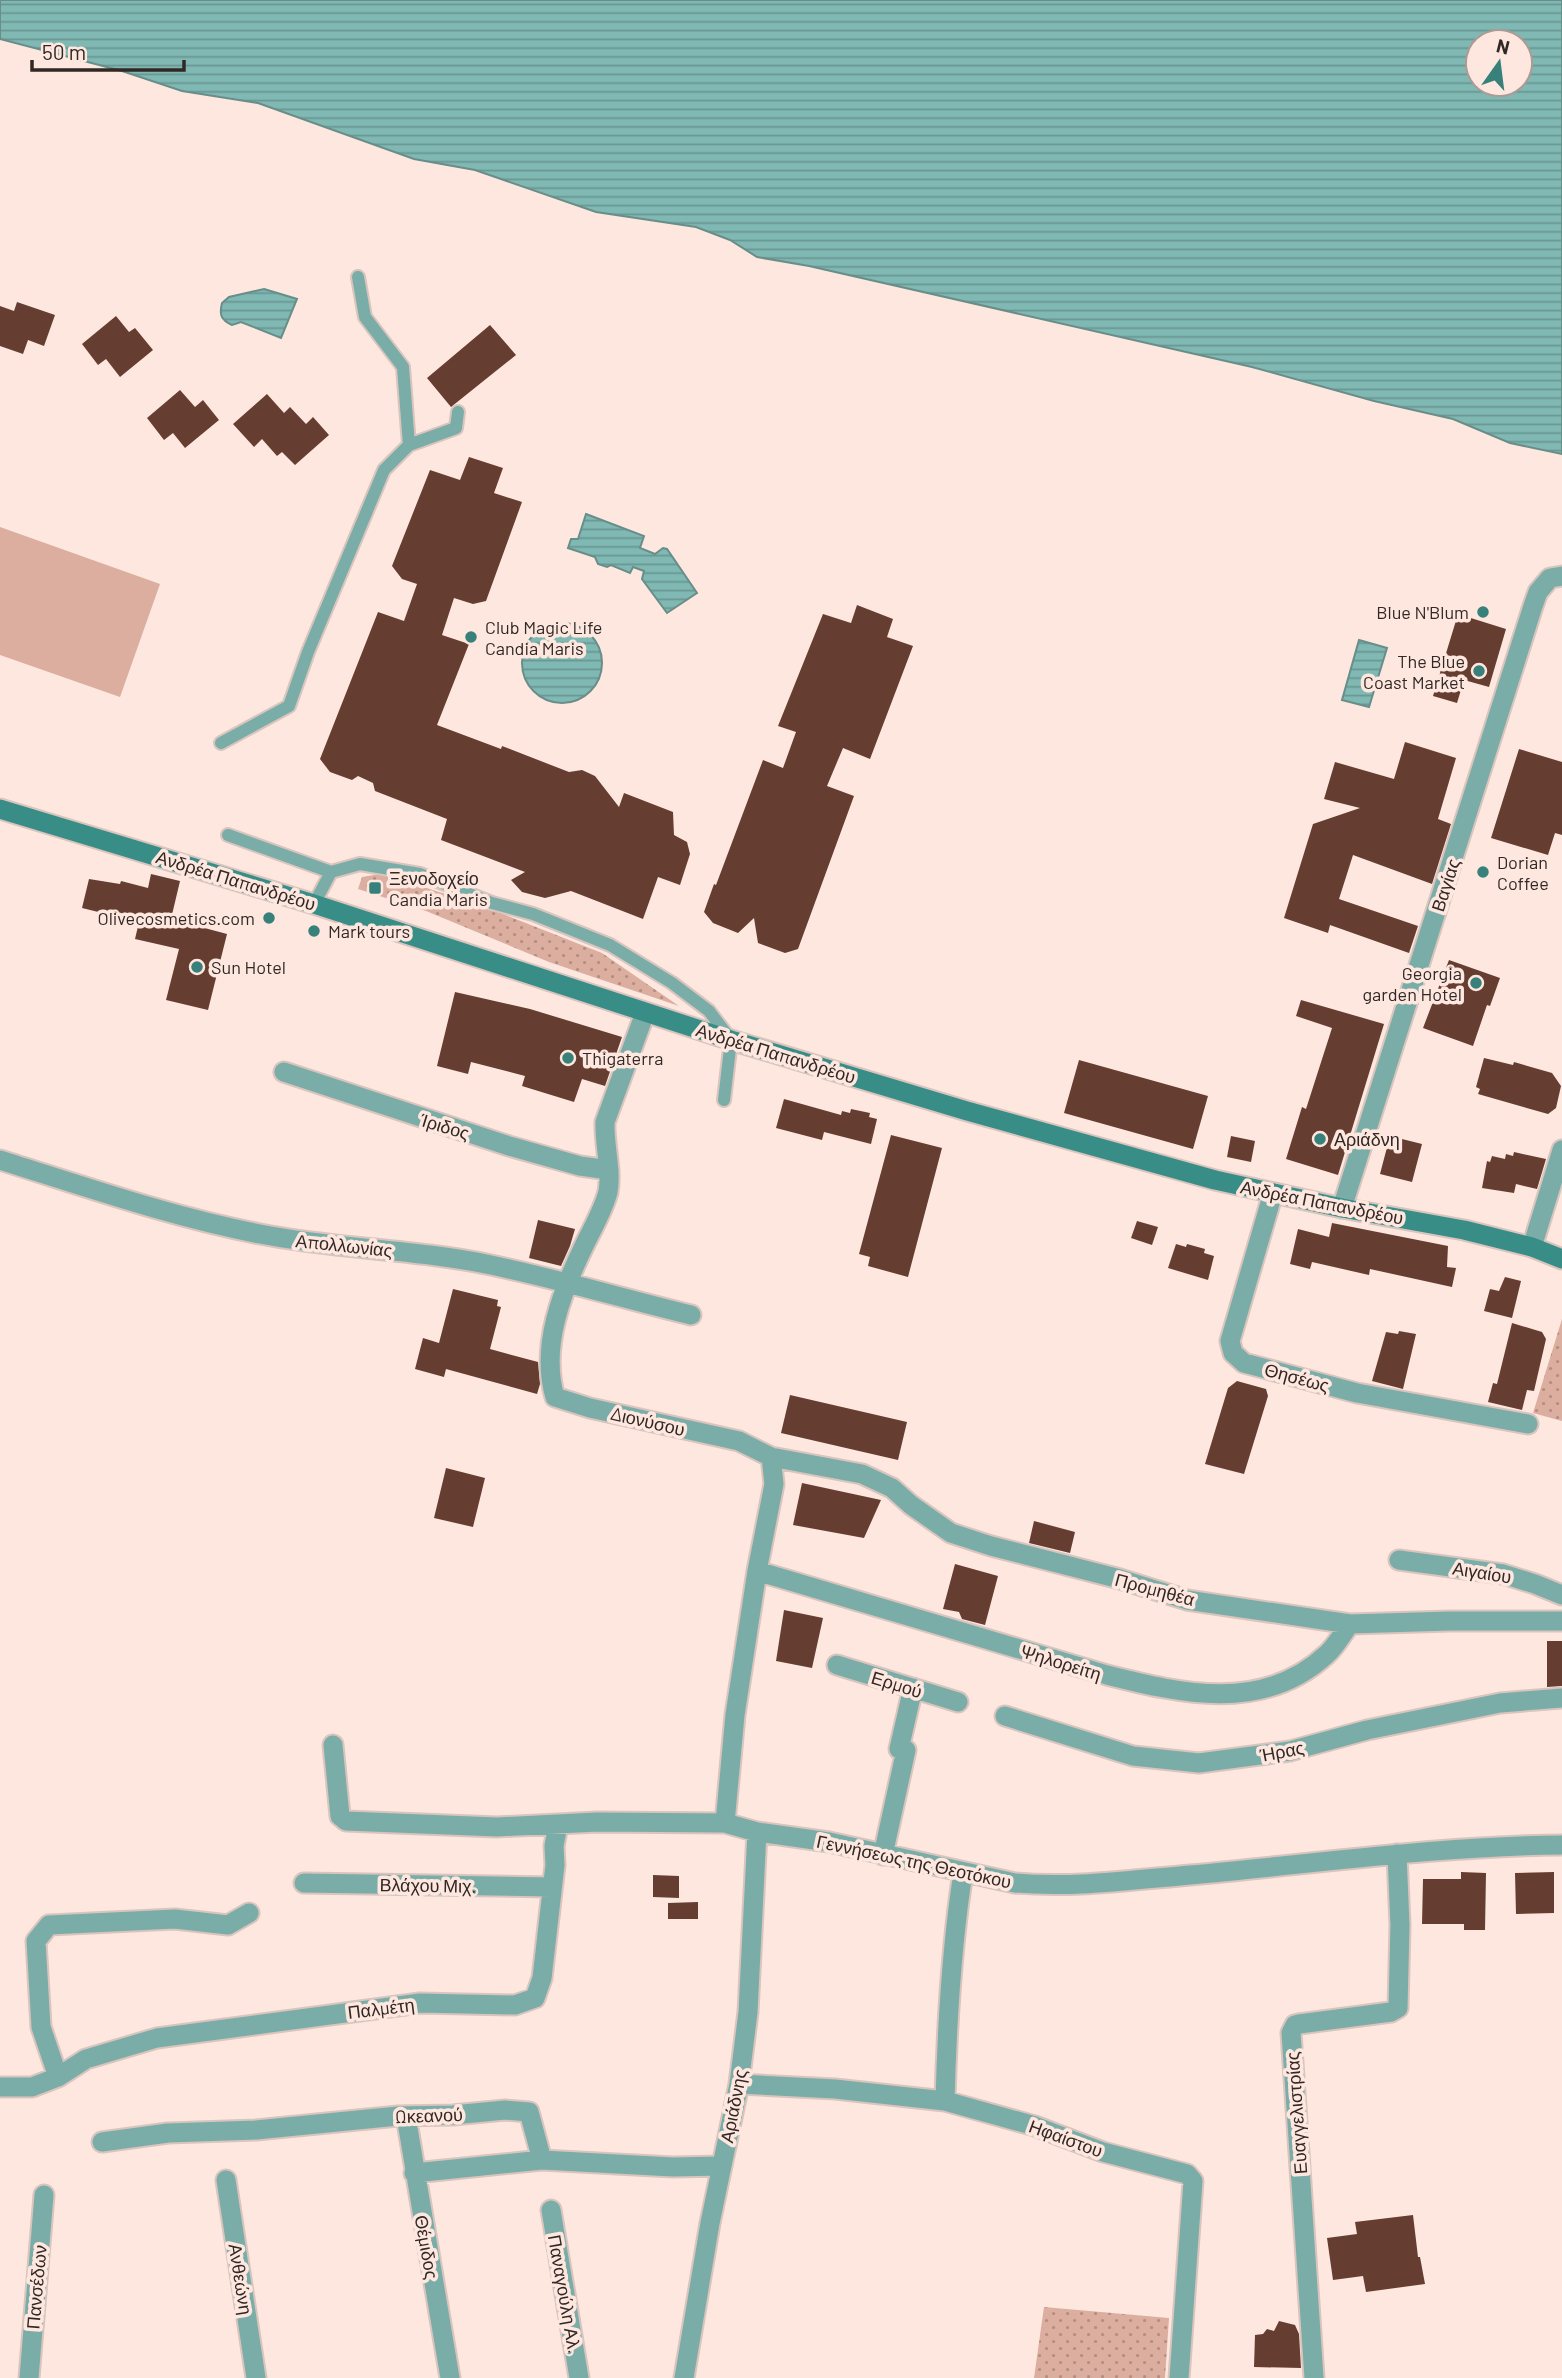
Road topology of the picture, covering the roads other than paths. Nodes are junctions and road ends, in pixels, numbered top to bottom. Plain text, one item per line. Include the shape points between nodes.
1 (358, 277) dead end
2 (458, 412) dead end
3 (409, 445) junction
4 (1556, 577) edge
5 (221, 743) dead end
6 (0, 809) edge
7 (228, 835) dead end
8 (331, 872) junction
9 (313, 904) junction
10 (645, 1013) junction
11 (731, 1040) junction
12 (284, 1072) dead end
13 (724, 1100) dead end
14 (1562, 1150) edge
15 (0, 1160) edge
16 (609, 1170) junction
17 (1273, 1194) junction
18 (1342, 1208) junction
19 (1532, 1247) junction
20 (1562, 1259) edge
21 (565, 1284) junction
22 (691, 1315) dead end
23 (1528, 1424) dead end
24 (771, 1457) junction
25 (1399, 1560) dead end
26 (757, 1571) junction
27 (1562, 1595) edge
28 (1562, 1622) edge
29 (1350, 1624) junction
30 (838, 1665) dead end
31 (913, 1688) junction
32 (1562, 1698) edge
33 (958, 1702) dead end
34 (1005, 1716) dead end
35 (333, 1745) dead end
36 (725, 1823) junction
37 (558, 1825) junction
38 (757, 1832) junction
39 (1562, 1845) edge
40 (1397, 1854) junction
41 (883, 1855) junction
42 (964, 1873) junction
43 (304, 1883) dead end
44 (551, 1887) junction
45 (249, 1913) dead end
46 (59, 2076) junction
47 (739, 2084) junction
48 (0, 2087) edge
49 (945, 2101) junction
50 (406, 2116) junction
51 (102, 2142) dead end
52 (542, 2160) junction
53 (722, 2166) junction
54 (414, 2173) junction
55 (226, 2179) dead end
56 (44, 2195) dead end
57 (551, 2210) dead end
58 (29, 2378) edge
59 (256, 2378) edge
60 (450, 2378) edge
61 (579, 2378) edge
62 (684, 2378) edge
63 (1179, 2378) edge
64 (1314, 2378) edge

1 - 3 lane via 365,317 403,367
2 - 3 lane via 456,428
3 - 5 lane via 384,470 289,706
4 - 18 street, Βαγίας via 1538,592 1533,606
6 - 9 main road, Ανδρέα Παπανδρέου
7 - 8 lane
8 - 9 lane
8 - 11 lane via 360,864 420,874 610,946 709,1011
9 - 10 main road, Ανδρέα Παπανδρέου
10 - 11 main road, Ανδρέα Παπανδρέου
10 - 16 street, Διονύσου via 605,1122
11 - 13 lane
11 - 17 main road, Ανδρέα Παπανδρέου via 980,1115
12 - 16 street, Ίριδος via 509,1146
14 - 19 street
15 - 21 street, Απολλωνίας via 160,1210 258,1234 490,1265
16 - 21 street, Διονύσου via 602,1209
17 - 18 main road, Ανδρέα Παπανδρέου
17 - 23 street, Θησέως via 1230,1341 1233,1353 1244,1363 1357,1393
18 - 19 main road, Ανδρέα Παπανδρέου
19 - 20 main road, Ανδρέα Παπανδρέου
21 - 22 street, Απολλωνίας
21 - 24 street, Διονύσου via 551,1353 555,1397 739,1441
24 - 26 street via 774,1484
24 - 29 street, Προμηθέα via 862,1474 892,1488 951,1533 991,1546 1187,1600
25 - 27 street, Αιγαίου via 1503,1574
26 - 29 street, Ψηλορείτη via 1107,1675 1207,1694 1244,1694 1279,1684 1328,1653
26 - 36 street via 735,1715
28 - 29 street, Προμηθέα
30 - 31 street, Ερμού
31 - 33 street, Ερμού
31 - 41 street via 899,1749 906,1750
32 - 34 street, Ήρας via 1500,1703 1290,1751 1199,1763 1133,1756
35 - 37 street, Γεννήσεως της Θεοτόκου via 340,1816 346,1821
36 - 37 street, Γεννήσεως της Θεοτόκου
36 - 38 street, Γεννήσεως της Θεοτόκου
37 - 44 street, Παλμέτη
38 - 41 street, Γεννήσεως της Θεοτόκου
38 - 47 street, Αριάδνης via 748,2012
39 - 40 street, Γεννήσεως της Θεοτόκου
40 - 42 street, Γεννήσεως της Θεοτόκου via 1043,1885
40 - 64 street, Ευαγγελιστρίας via 1398,2008 1299,2024 1291,2033
41 - 42 street, Γεννήσεως της Θεοτόκου
42 - 49 street via 948,1992
43 - 44 street, Βλάχου Μιχ.
44 - 46 street, Παλμέτη via 542,1978 535,1998 515,2005 420,2003 157,2038 86,2059
45 - 46 street via 228,1925 175,1920 49,1925 36,1941 41,2027
46 - 48 street via 32,2087
47 - 49 street, Ηφαίστου
47 - 53 street, Αριάδνης
49 - 63 street, Ηφαίστου via 1186,2174 1193,2181
50 - 51 street, Ωκεανού
50 - 52 street, Ωκεανού via 529,2112
50 - 54 street, Θέμιδος
52 - 53 street
52 - 54 street
53 - 62 street, Αριάδνης
54 - 60 street, Θέμιδος
55 - 59 street, Ανθεώνη
56 - 58 street, Πανσέδων
57 - 61 street, Παναγούλη Αλ.

